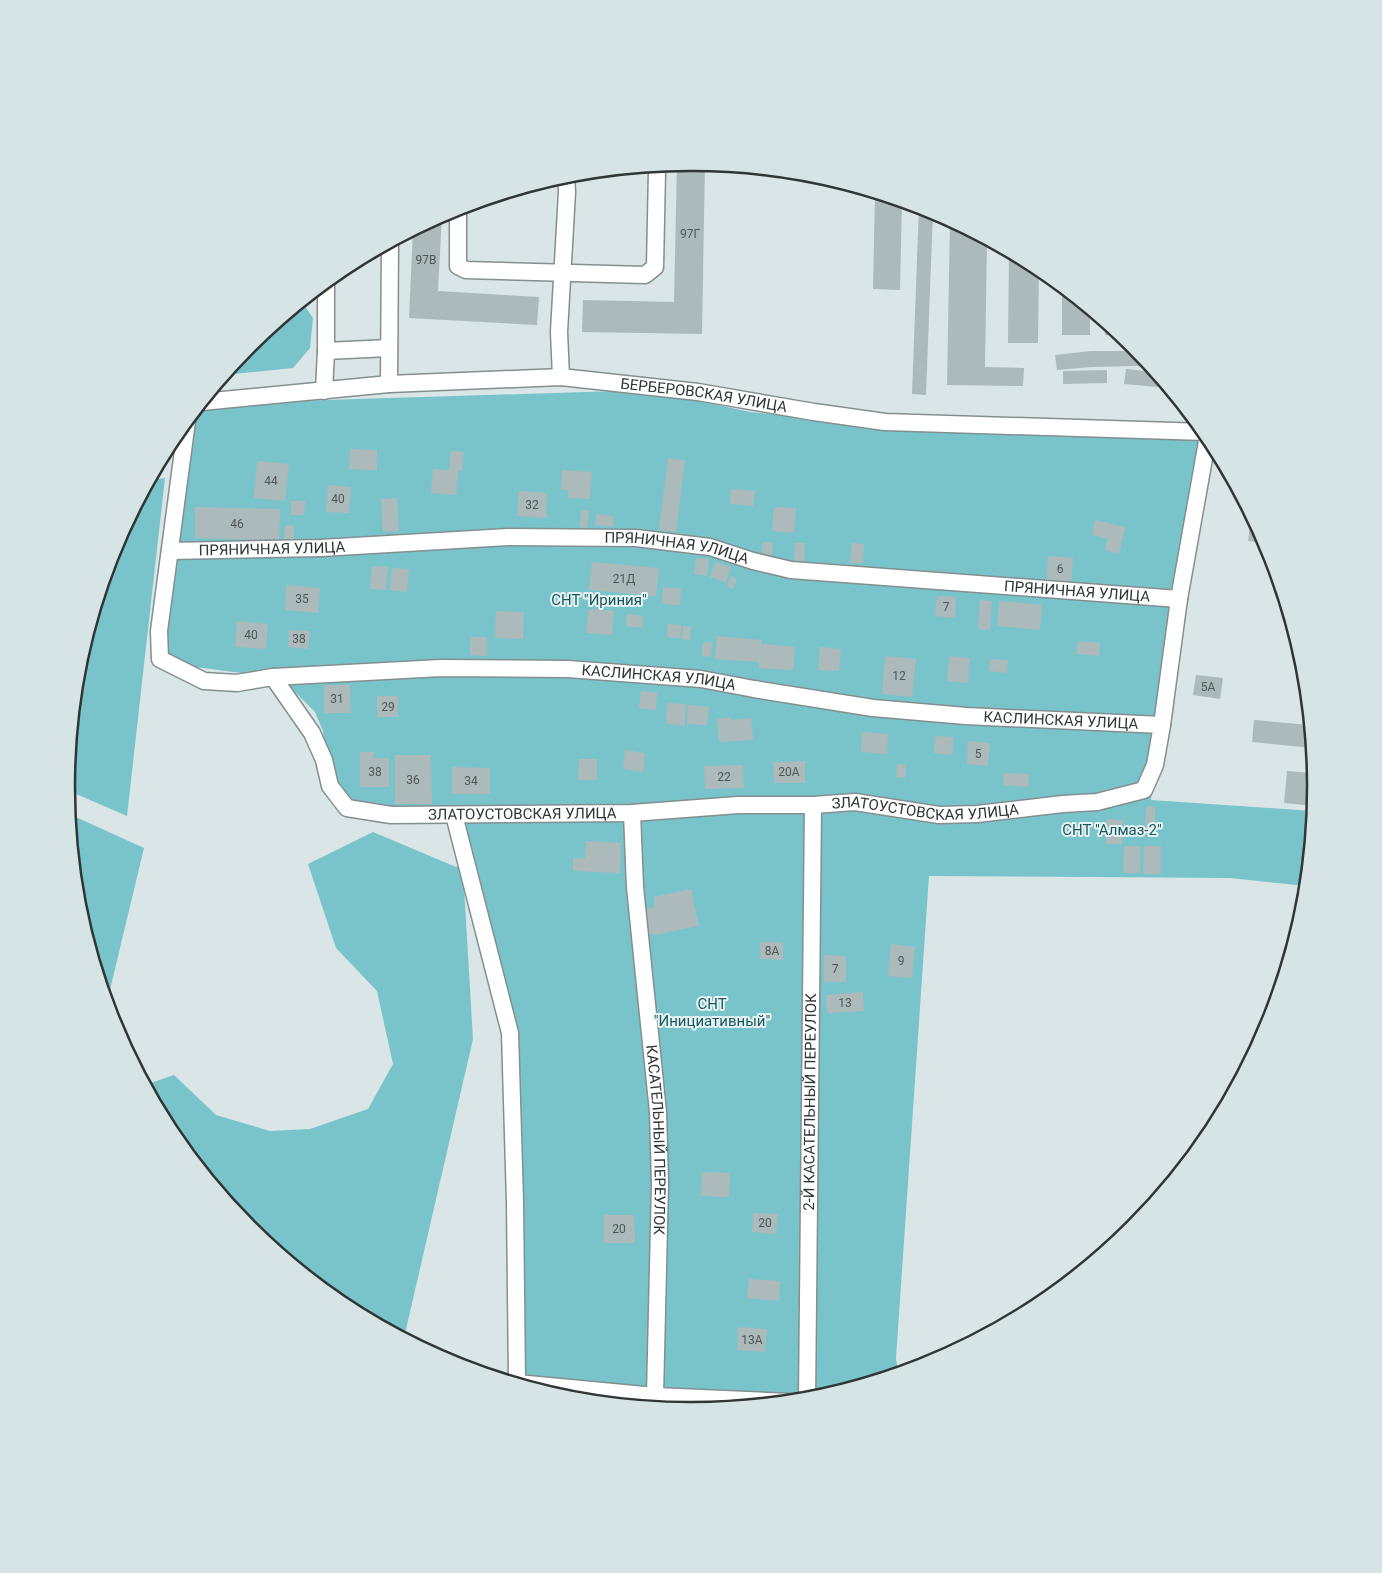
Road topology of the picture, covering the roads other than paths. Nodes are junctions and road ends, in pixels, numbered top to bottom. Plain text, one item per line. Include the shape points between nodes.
1 (657, 172) edge
2 (563, 184) edge
3 (458, 216) edge
4 (390, 249) edge
5 (562, 272) junction
6 (326, 291) edge
7 (389, 348) junction
8 (326, 351) junction
9 (562, 377) junction
10 (389, 384) junction
11 (324, 391) junction
12 (211, 401) edge
13 (1194, 432) edge
14 (185, 436) edge
15 (1206, 449) edge
16 (170, 551) junction
17 (1179, 599) junction
18 (272, 677) junction
19 (1162, 725) junction
20 (812, 805) junction
21 (632, 813) junction
22 (454, 814) junction
23 (517, 1377) edge
24 (565, 1390) edge
25 (807, 1392) edge
26 (636, 1399) edge
27 (654, 1402) edge

1 - 5 street via 654,267 645,275
2 - 5 street
3 - 5 street via 458,266 466,270
4 - 7 street
5 - 9 street via 559,332
6 - 8 street
7 - 8 street
7 - 10 street
8 - 11 street
9 - 10 street, БЕРБЕРОВСКАЯ УЛИЦА
9 - 13 street, БЕРБЕРОВСКАЯ УЛИЦА via 698,392 885,422
10 - 11 street, БЕРБЕРОВСКАЯ УЛИЦА
11 - 12 street, БЕРБЕРОВСКАЯ УЛИЦА
14 - 16 street
15 - 17 street, ЗЛАТОУСТОВСКАЯ УЛИЦА
16 - 17 street, ПРЯНИЧНАЯ УЛИЦА via 321,548 508,537 636,538 710,547 791,570
16 - 18 street, КАСЛИНСКАЯ УЛИЦА via 159,631 160,659 204,681 237,682
17 - 19 street, ЗЛАТОУСТОВСКАЯ УЛИЦА
18 - 19 street, КАСЛИНСКАЯ УЛИЦА via 441,668 568,669 700,679 873,708 966,716
18 - 22 street, ЗЛАТОУСТОВСКАЯ УЛИЦА via 312,733 324,760 330,786 346,808 391,815
19 - 20 street, ЗЛАТОУСТОВСКАЯ УЛИЦА via 1155,765 1144,790 1097,802 939,815 856,802
20 - 21 street, ЗЛАТОУСТОВСКАЯ УЛИЦА via 738,805
20 - 25 street, 2-Й КАСАТЕЛЬНЫЙ ПЕРЕУЛОК
21 - 22 street, ЗЛАТОУСТОВСКАЯ УЛИЦА
21 - 27 street, КАСАТЕЛЬНЫЙ ПЕРЕУЛОК via 635,887 658,1112 660,1183
22 - 23 street via 510,1033
24 - 26 street

